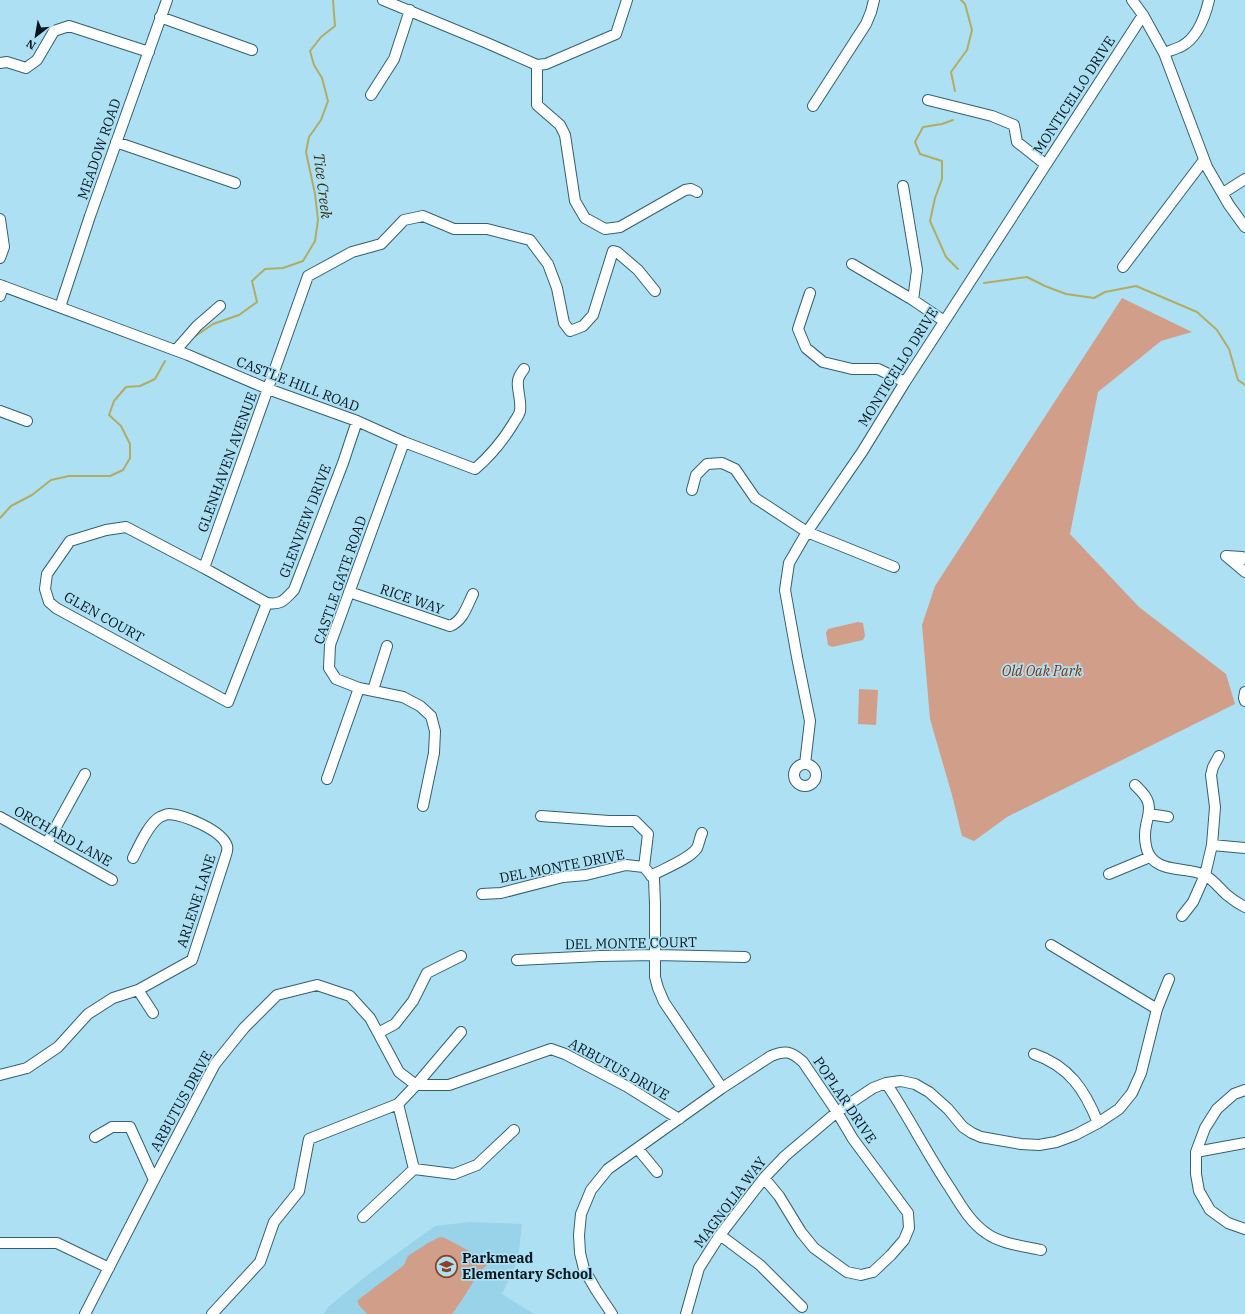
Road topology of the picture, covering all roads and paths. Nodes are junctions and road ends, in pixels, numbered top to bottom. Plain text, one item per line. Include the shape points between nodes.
1 (166, 0) edge
2 (383, 0) edge
3 (627, 0) edge
4 (874, 0) edge
5 (1132, 0) edge
6 (1209, 0) edge
7 (410, 10) junction
8 (1143, 15) junction
9 (160, 17) junction
10 (252, 50) dead end
11 (149, 52) junction
12 (1164, 53) junction
13 (0, 63) edge
14 (537, 65) junction
15 (371, 95) dead end
16 (928, 100) dead end
17 (813, 106) dead end
18 (116, 142) junction
19 (1204, 160) junction
20 (1045, 164) junction
21 (1245, 179) edge
22 (235, 183) dead end
23 (903, 186) dead end
24 (697, 192) dead end
25 (1222, 193) junction
26 (0, 220) edge
27 (1245, 227) edge
28 (0, 258) edge
29 (852, 264) dead end
30 (1123, 267) dead end
31 (1, 289) edge
32 (655, 291) dead end
33 (810, 293) dead end
34 (913, 300) junction
35 (220, 306) dead end
36 (60, 308) junction
37 (944, 321) junction
38 (176, 350) junction
39 (524, 370) dead end
40 (904, 382) junction
41 (268, 389) junction
42 (0, 411) edge
43 (26, 421) dead end
44 (357, 421) junction
45 (404, 442) junction
46 (692, 490) dead end
47 (806, 532) junction
48 (1245, 559) edge
49 (894, 567) dead end
50 (204, 568) junction
51 (1245, 572) edge
52 (349, 592) junction
53 (473, 594) dead end
54 (267, 603) junction
55 (387, 646) dead end
56 (360, 688) junction
57 (373, 690) junction
58 (1245, 692) edge
59 (1245, 701) edge
60 (1219, 756) dead end
61 (806, 764) dead end
62 (85, 774) dead end
63 (328, 778) dead end
64 (1135, 785) dead end
65 (423, 806) dead end
66 (1149, 814) junction
67 (541, 816) dead end
68 (0, 817) edge
69 (1168, 817) dead end
70 (702, 833) dead end
71 (47, 843) junction
72 (1212, 845) junction
73 (1245, 848) edge
74 (1150, 856) junction
75 (133, 858) dead end
76 (644, 867) junction
77 (1109, 874) dead end
78 (1206, 875) junction
79 (651, 876) junction
80 (112, 880) dead end
81 (482, 894) dead end
82 (1245, 907) edge
83 (1182, 916) dead end
84 (1051, 944) dead end
85 (655, 955) junction
86 (461, 956) dead end
87 (745, 957) dead end
88 (517, 960) dead end
89 (1169, 979) dead end
90 (138, 990) junction
91 (1157, 1009) junction
92 (153, 1013) dead end
93 (461, 1032) dead end
94 (378, 1033) junction
95 (1034, 1054) dead end
96 (0, 1075) edge
97 (886, 1083) junction
98 (416, 1085) junction
99 (722, 1088) junction
100 (1245, 1090) edge
101 (398, 1104) junction
102 (837, 1112) junction
103 (679, 1119) junction
104 (1098, 1123) junction
105 (514, 1130) dead end
106 (95, 1137) dead end
107 (1245, 1143) edge
108 (638, 1148) junction
109 (1196, 1152) junction
110 (414, 1169) junction
111 (657, 1172) dead end
112 (764, 1178) junction
113 (154, 1180) junction
114 (363, 1218) dead end
115 (1245, 1229) edge
116 (720, 1235) junction
117 (0, 1243) edge
118 (1041, 1250) dead end
119 (109, 1268) junction
120 (802, 1307) dead end
121 (86, 1314) edge
122 (212, 1314) edge
123 (612, 1314) edge
124 (686, 1314) edge

1 - 9 street, MEADOW ROAD
2 - 7 street
3 - 14 street via 616,34 546,64
4 - 17 street via 866,24
5 - 8 street
6 - 12 street via 1205,15 1190,40
7 - 14 street
7 - 15 street via 394,59
8 - 12 street
8 - 20 street, MONTICELLO DRIVE
9 - 10 street
9 - 11 street, MEADOW ROAD
11 - 13 street via 69,26 54,31 37,60 26,68 7,62
11 - 18 street, MEADOW ROAD
12 - 19 street
14 - 24 street via 537,105 560,125 565,135 575,201 585,218 605,229 620,227 685,190 692,189
16 - 20 street via 992,116 1014,125 1017,142
18 - 22 street
18 - 36 street, MEADOW ROAD
19 - 25 street
19 - 30 street
20 - 37 street, MONTICELLO DRIVE
21 - 25 street
23 - 34 street via 917,270
25 - 27 street
26 - 28 street via 4,247
29 - 34 street
31 - 36 street, CASTLE HILL ROAD
32 - 41 street, GLENHAVEN AVENUE via 638,270 613,251 593,315 583,326 570,331 564,323 558,288 548,264 530,240 487,229 454,229 423,216 404,220 381,244 352,252 308,276
33 - 40 street via 798,329 806,348 823,362 852,369 878,369
34 - 37 street
35 - 38 street via 197,326
36 - 38 street, CASTLE HILL ROAD
37 - 40 street, MONTICELLO DRIVE
38 - 41 street, CASTLE HILL ROAD
39 - 45 street, CASTLE HILL ROAD via 518,382 519,414 497,449 475,469
40 - 47 street, MONTICELLO DRIVE via 862,452
41 - 44 street, CASTLE HILL ROAD
41 - 50 street, GLENHAVEN AVENUE
42 - 43 street
44 - 45 street, CASTLE HILL ROAD
44 - 54 street, GLENVIEW DRIVE via 294,590 282,602
45 - 52 street, CASTLE GATE ROAD
46 - 47 street via 696,475 707,464 722,463 735,469 755,498
47 - 49 street
47 - 61 street, MONTICELLO DRIVE via 789,563 785,590 810,721
48 - 51 street via 1226,556
50 - 54 street, GLEN COURT
50 - 54 street, GLEN COURT via 126,527 70,541 47,574 44,589 49,602 56,608 228,702
52 - 53 street, RICE WAY via 450,626 456,624 463,615
52 - 56 street, CASTLE GATE ROAD via 330,645 329,668 336,679
55 - 57 street
56 - 57 street, CASTLE GATE ROAD
56 - 63 street
57 - 65 street, CASTLE GATE ROAD via 403,697 420,706 431,716 435,731 434,753
58 - 59 street
60 - 72 street via 1211,775 1215,807
62 - 71 street
64 - 66 street via 1143,792 1148,802
66 - 69 street
66 - 74 street via 1145,842
67 - 76 street via 635,821 648,834
68 - 71 street, ORCHARD LANE
70 - 79 street via 697,848 689,855
71 - 80 street, ORCHARD LANE
72 - 73 street
72 - 78 street
74 - 77 street
74 - 78 street via 1166,867
75 - 90 street, ARLENE LANE via 150,826 158,818 168,814 190,819 214,830 227,847 192,960
76 - 79 street, DEL MONTE DRIVE
76 - 81 street, DEL MONTE DRIVE via 626,865 586,875 563,877 501,894
78 - 82 street via 1226,895
78 - 83 street via 1193,902
79 - 85 street, DEL MONTE DRIVE via 654,879
84 - 91 street
85 - 87 street, DEL MONTE COURT
85 - 88 street, DEL MONTE COURT
85 - 99 street, DEL MONTE DRIVE via 655,977 664,1002
86 - 94 street via 427,973 413,1001 395,1024
89 - 91 street, MAGNOLIA WAY
90 - 92 street
90 - 96 street, ARLENE LANE via 113,998 88,1014 58,1047 27,1068
91 - 104 street, MAGNOLIA WAY via 1141,1073 1132,1093 1119,1109
93 - 98 street
94 - 98 street, ARBUTUS DRIVE via 399,1072
94 - 113 street, ARBUTUS DRIVE via 370,1018 350,996 317,985 277,995 244,1028 215,1064
95 - 104 street via 1048,1058 1074,1079
97 - 102 street, MAGNOLIA WAY
97 - 104 street, MAGNOLIA WAY via 901,1081 916,1084 948,1109 963,1127 981,1137 1039,1145 1075,1135
97 - 118 street via 936,1168 972,1220 994,1237
98 - 101 street
98 - 103 street, ARBUTUS DRIVE via 449,1084 551,1049 626,1086
99 - 102 street, POPLAR DRIVE via 771,1056 788,1052 803,1062
99 - 103 street, POPLAR DRIVE
100 - 109 street via 1234,1094 1217,1109 1205,1128
101 - 110 street
101 - 122 street via 309,1139 299,1191 274,1222 260,1262
102 - 112 street, MAGNOLIA WAY via 785,1156
102 - 112 street, POPLAR DRIVE via 853,1139 908,1213 909,1228 904,1240 873,1272 861,1275 847,1272 814,1248
103 - 108 street, POPLAR DRIVE
105 - 110 street via 477,1165 454,1174
106 - 113 street via 112,1127 130,1127
107 - 109 street
108 - 111 street
108 - 123 street, POPLAR DRIVE via 601,1177 591,1190 581,1214 578,1234 584,1269
109 - 115 street via 1196,1174 1200,1191 1210,1210 1228,1223
110 - 114 street
112 - 116 street, MAGNOLIA WAY
113 - 119 street, ARBUTUS DRIVE
116 - 120 street via 760,1265
116 - 124 street, MAGNOLIA WAY via 699,1268
117 - 119 street via 57,1243
119 - 121 street, ARBUTUS DRIVE

